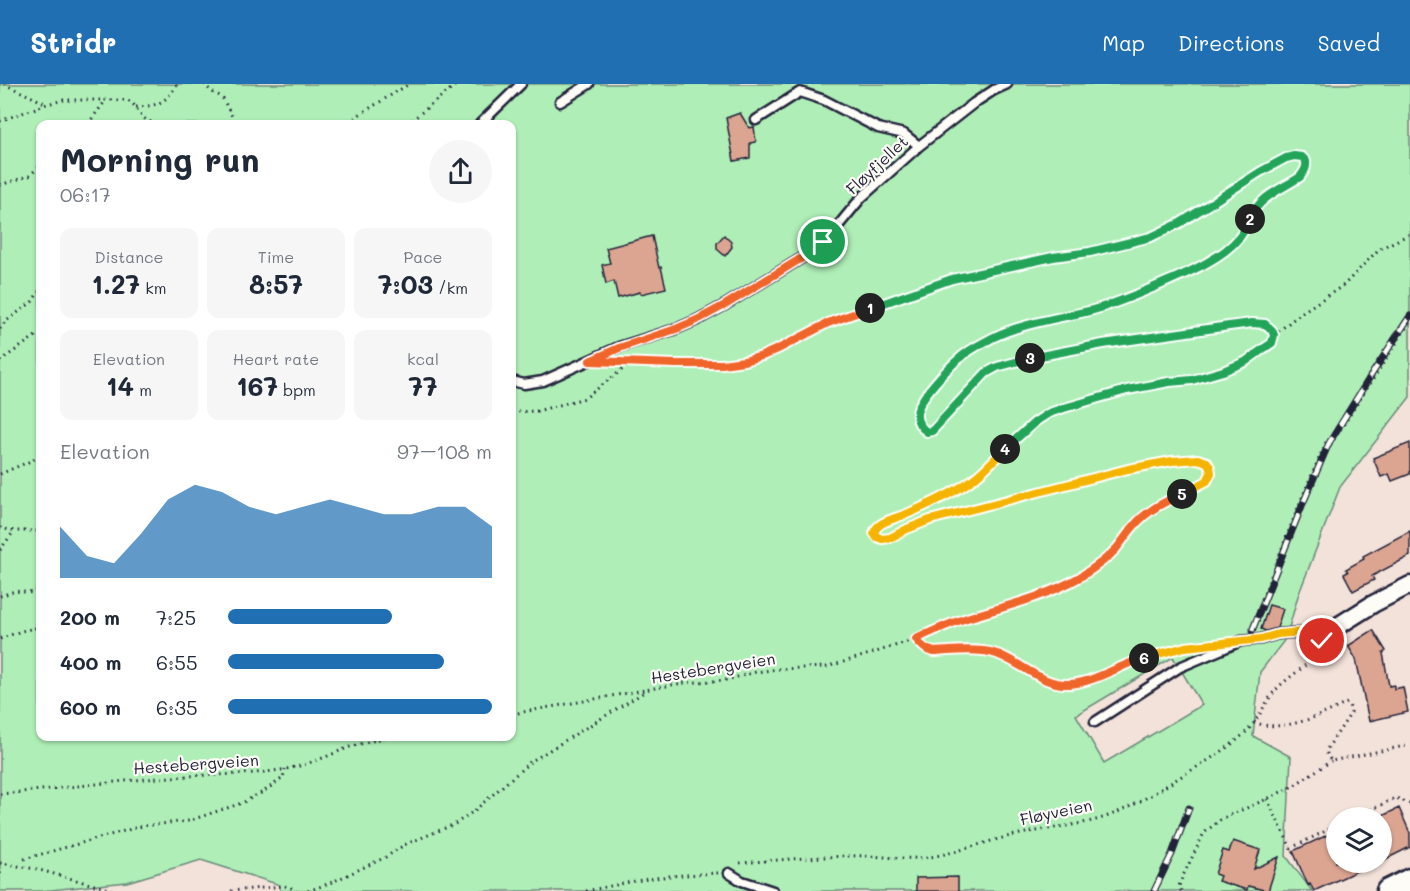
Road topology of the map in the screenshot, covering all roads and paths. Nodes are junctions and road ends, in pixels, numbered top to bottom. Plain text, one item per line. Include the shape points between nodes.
1 (4, 84) edge
2 (177, 84) edge
3 (204, 84) edge
4 (409, 84) edge
5 (457, 84) edge
6 (521, 84) edge
7 (589, 84) edge
8 (1006, 84) edge
9 (106, 100) junction
10 (560, 102) dead end
11 (46, 104) junction
12 (136, 107) junction
13 (91, 120) edge
14 (145, 120) edge
15 (234, 120) edge
16 (350, 120) edge
17 (411, 120) edge
18 (484, 120) edge
19 (756, 120) dead end
20 (0, 121) edge
21 (920, 146) junction
22 (36, 170) edge
23 (0, 185) edge
24 (1410, 234) edge
25 (36, 296) edge
26 (1410, 322) edge
27 (0, 328) edge
28 (1274, 335) junction
29 (36, 336) edge
30 (0, 361) edge
31 (590, 361) junction
32 (632, 363) junction
33 (516, 382) edge
34 (516, 412) edge
35 (36, 459) edge
36 (0, 474) edge
37 (0, 528) edge
38 (14, 531) junction
39 (36, 531) edge
40 (0, 550) edge
41 (1410, 585) edge
42 (36, 591) edge
43 (0, 596) edge
44 (1262, 599) dead end
45 (36, 628) edge
46 (1325, 634) junction
47 (0, 639) edge
48 (916, 639) junction
49 (1196, 646) dead end
50 (648, 690) junction
51 (516, 713) edge
52 (1095, 722) dead end
53 (1254, 722) junction
54 (371, 741) edge
55 (1410, 745) edge
56 (1331, 761) junction
57 (285, 769) junction
58 (0, 794) edge
59 (1267, 799) junction
60 (1410, 804) edge
61 (1377, 807) edge
62 (1326, 831) edge
63 (24, 859) dead end
64 (0, 863) edge
65 (729, 873) junction
66 (1410, 880) edge
67 (116, 891) edge
68 (231, 891) edge
69 (296, 891) edge
70 (308, 891) edge
71 (586, 891) edge
72 (772, 891) edge
73 (1181, 891) edge
74 (1388, 891) edge

1 - 11 path
2 - 12 path via 168,99 153,106
3 - 15 path via 222,97
4 - 16 path
5 - 17 path
6 - 18 lane
7 - 10 lane
8 - 21 lane, Fløyfjellet
9 - 11 path
9 - 12 path via 127,100
9 - 13 path
11 - 20 path
12 - 14 path
19 - 21 lane via 800,92 878,128 904,134
21 - 31 lane, Fløyfjellet via 861,198 810,253 697,320
22 - 23 path via 29,176
24 - 28 path via 1379,249 1344,285
25 - 27 path
26 - 44 path via 1331,444 1326,442
28 - 32 path via 1265,324 1252,323 1016,361 986,373 932,431 921,428 916,416 918,407 946,371 978,346 1024,327 1106,306 1183,274 1225,251 1246,231 1252,212 1263,200 1305,171 1306,161 1302,157 1286,158 1151,237 952,279 828,323 744,361
28 - 48 path, Hestebergveien via 1272,343 1245,362 1223,371 1127,390 1049,413 960,488 875,529 877,537 890,538 930,520 1139,467 1198,459 1210,467 1207,481 1160,504 1133,526 1102,562 1082,575 1038,596 966,618
29 - 30 path
31 - 32 path
31 - 33 lane, Fløyfjellet via 543,381
32 - 34 path via 585,398 537,411
35 - 36 path
37 - 38 path
38 - 39 path
38 - 40 path
41 - 46 street
42 - 43 path
45 - 47 path
46 - 52 lane via 1278,634 1241,641 1179,667
46 - 53 path, Fløyveien via 1317,652 1275,690
48 - 49 path via 934,652 991,652 1042,678 1069,684 1136,660
48 - 50 path, Hestebergveien via 827,668 778,669
50 - 51 path, Hestebergveien
50 - 70 path via 530,762 455,824
53 - 56 path via 1268,726 1290,724 1349,704 1351,713 1327,749
53 - 65 path, Fløyveien via 1234,742 1167,786 1132,806 1093,821 1011,836 935,856 755,862 737,864
54 - 57 path, Hestebergveien via 308,765
55 - 56 path
56 - 59 path
57 - 58 path, Hestebergveien
57 - 63 path via 283,778 242,803 188,821 142,826
59 - 62 path via 1291,848
59 - 73 path via 1221,819 1204,833 1182,878
60 - 61 path via 1396,798
64 - 67 path
65 - 71 path, Fløyveien via 669,876
65 - 72 lane
66 - 74 street
68 - 69 path via 284,886

